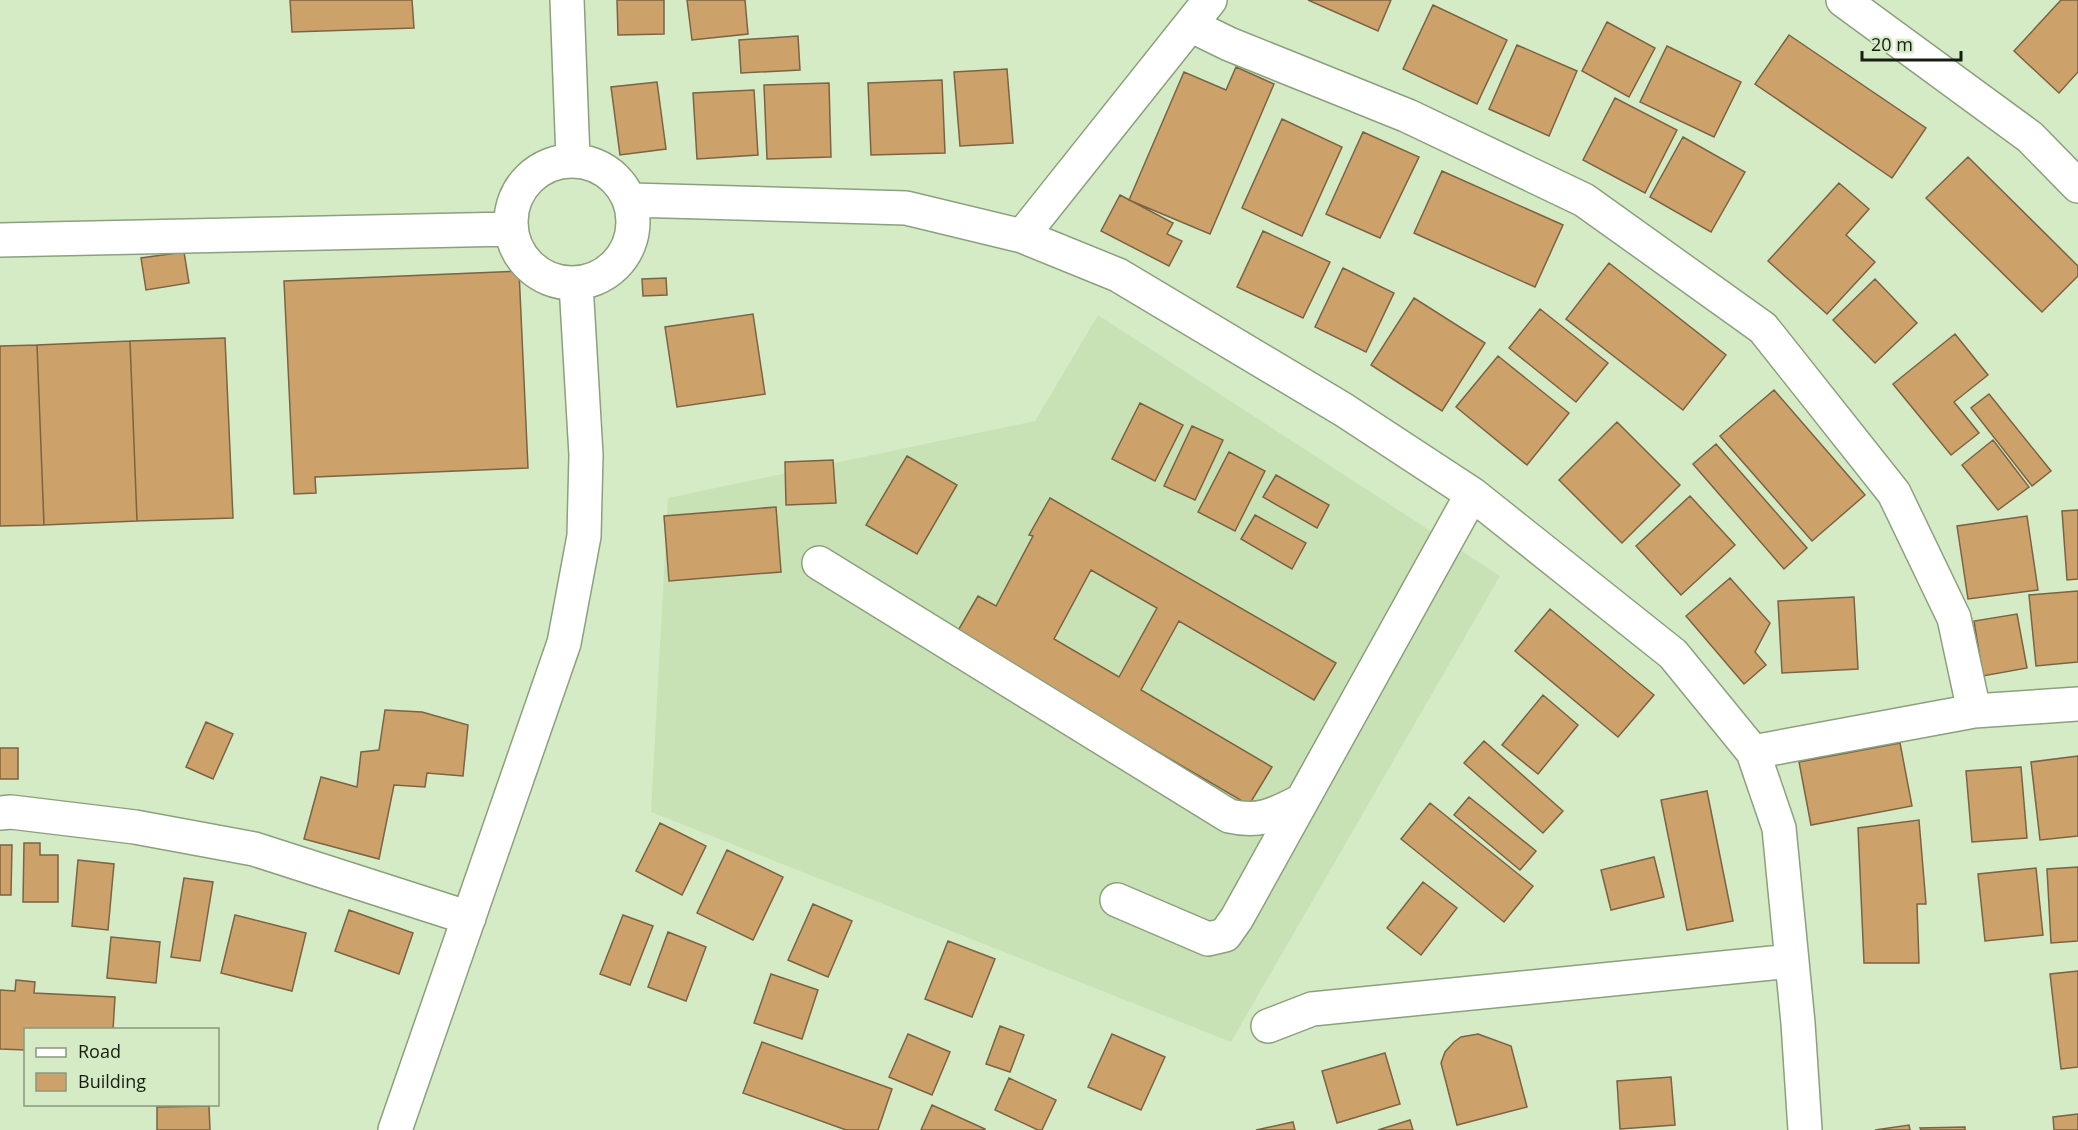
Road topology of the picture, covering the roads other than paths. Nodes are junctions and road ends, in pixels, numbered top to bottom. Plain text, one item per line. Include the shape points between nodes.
1 (567, 0) edge
2 (1843, 0) edge
3 (1201, 13) edge
4 (573, 159) junction
5 (2078, 186) edge
6 (632, 200) junction
7 (510, 229) junction
8 (1022, 236) junction
9 (0, 240) edge
10 (576, 284) junction
11 (1472, 494) junction
12 (819, 563) dead end
13 (2078, 704) edge
14 (1974, 711) junction
15 (1753, 752) junction
16 (1301, 801) junction
17 (0, 813) edge
18 (1117, 900) dead end
19 (469, 918) junction
20 (1791, 961) junction
21 (1268, 1026) dead end
22 (395, 1130) edge
23 (1805, 1130) edge

1 - 4 street
2 - 5 street via 2030,137
3 - 8 street
3 - 14 street via 1229,44 1408,116 1584,200 1763,328 1894,493 1954,618
4 - 6 street via 609,170
4 - 7 street via 539,168 516,195
6 - 8 street via 906,208
6 - 10 street via 633,238 612,270
7 - 9 street
7 - 10 street via 522,258 546,278
8 - 11 street via 1118,275 1344,410
10 - 19 street via 586,455 584,536 564,643
11 - 15 street via 1672,654
11 - 16 street
12 - 16 street via 1229,816 1246,820 1270,817
13 - 14 street
14 - 15 street
15 - 20 street via 1779,828
16 - 18 street via 1225,935 1208,939
17 - 19 street via 135,827 254,849
19 - 22 street
20 - 21 street via 1312,1009
20 - 23 street

